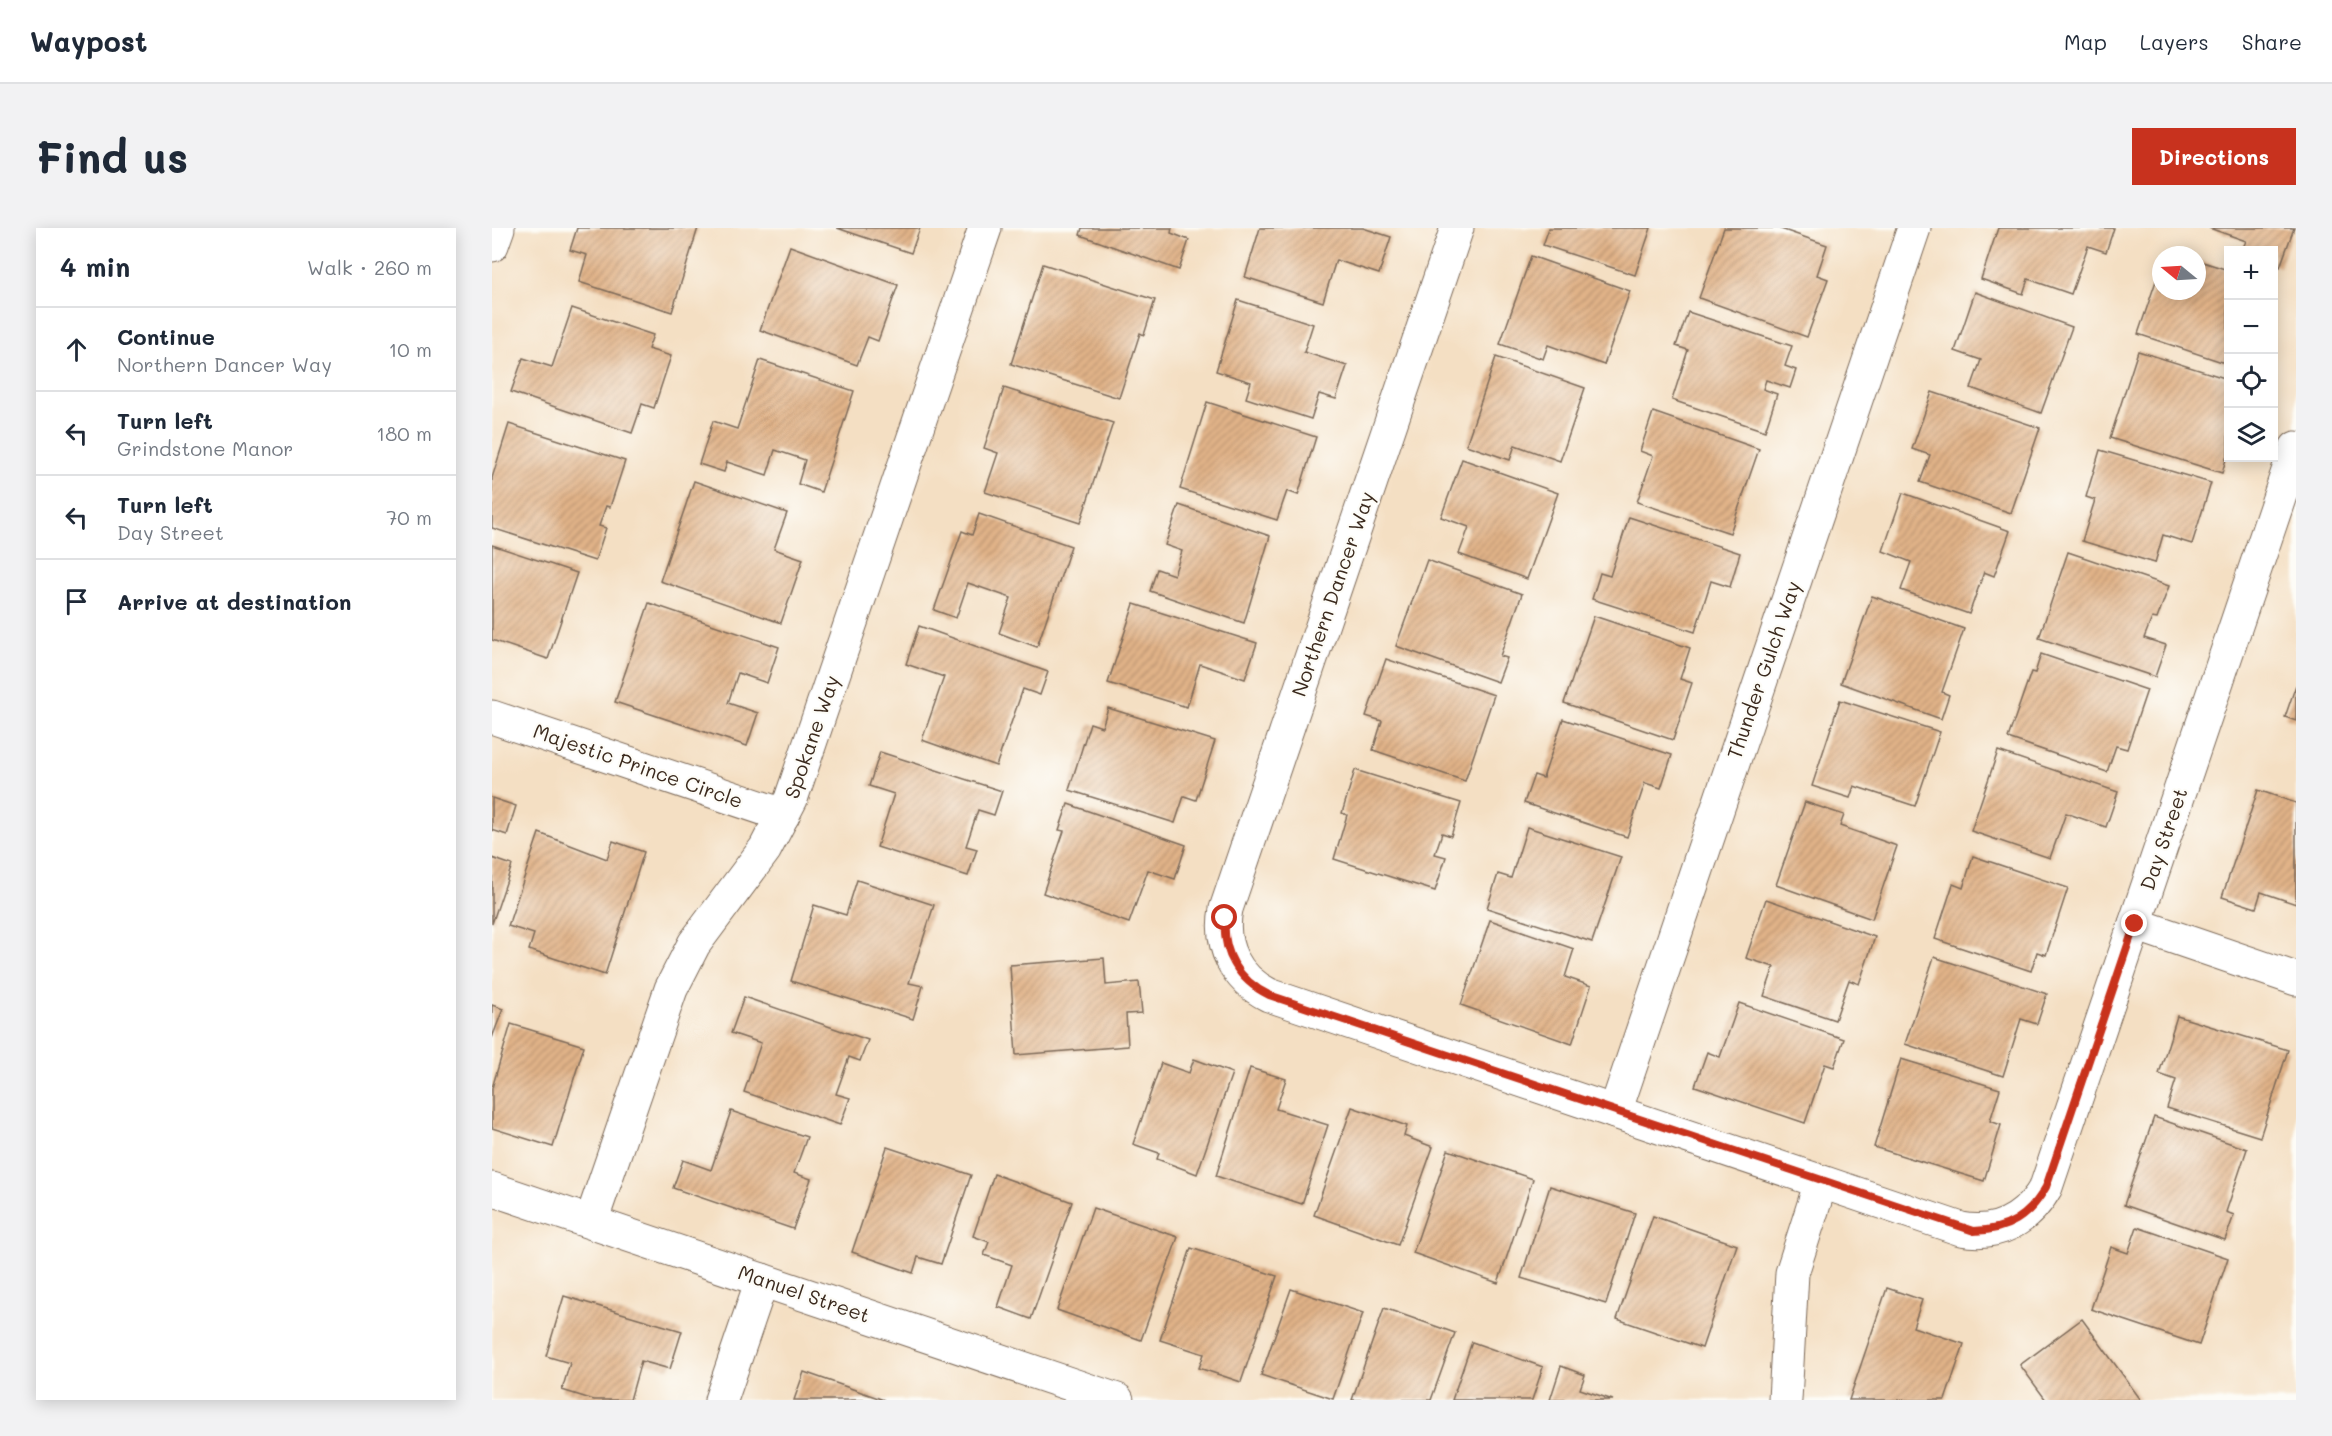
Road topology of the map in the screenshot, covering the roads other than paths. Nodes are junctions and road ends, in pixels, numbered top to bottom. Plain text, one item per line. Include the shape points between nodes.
1 (498, 228) edge
2 (985, 228) edge
3 (1457, 228) edge
4 (1914, 228) edge
5 (492, 245) edge
6 (2296, 448) edge
7 (492, 717) edge
8 (783, 815) junction
9 (2135, 924) junction
10 (2296, 979) edge
11 (1615, 1112) junction
12 (1821, 1182) junction
13 (492, 1189) edge
14 (591, 1222) junction
15 (762, 1280) junction
16 (721, 1400) edge
17 (1117, 1400) edge
18 (1785, 1400) edge

1 - 5 street
2 - 8 street, Spokane Way
3 - 11 street, Northern Dancer Way via 1226,909 1224,936 1232,962 1249,983 1269,995
4 - 11 street, Thunder Gulch Way
6 - 9 street, Day Street
7 - 8 street, Majestic Prince Circle
8 - 14 street, Spokane Way via 754,865 694,944 671,989
9 - 10 street
9 - 12 street, Day Street via 2046,1187 2037,1203 2016,1221 1992,1231 1961,1229
11 - 12 street
12 - 18 street via 1792,1273
13 - 14 street, Manuel Street
14 - 15 street, Manuel Street
15 - 16 street
15 - 17 street, Manuel Street

